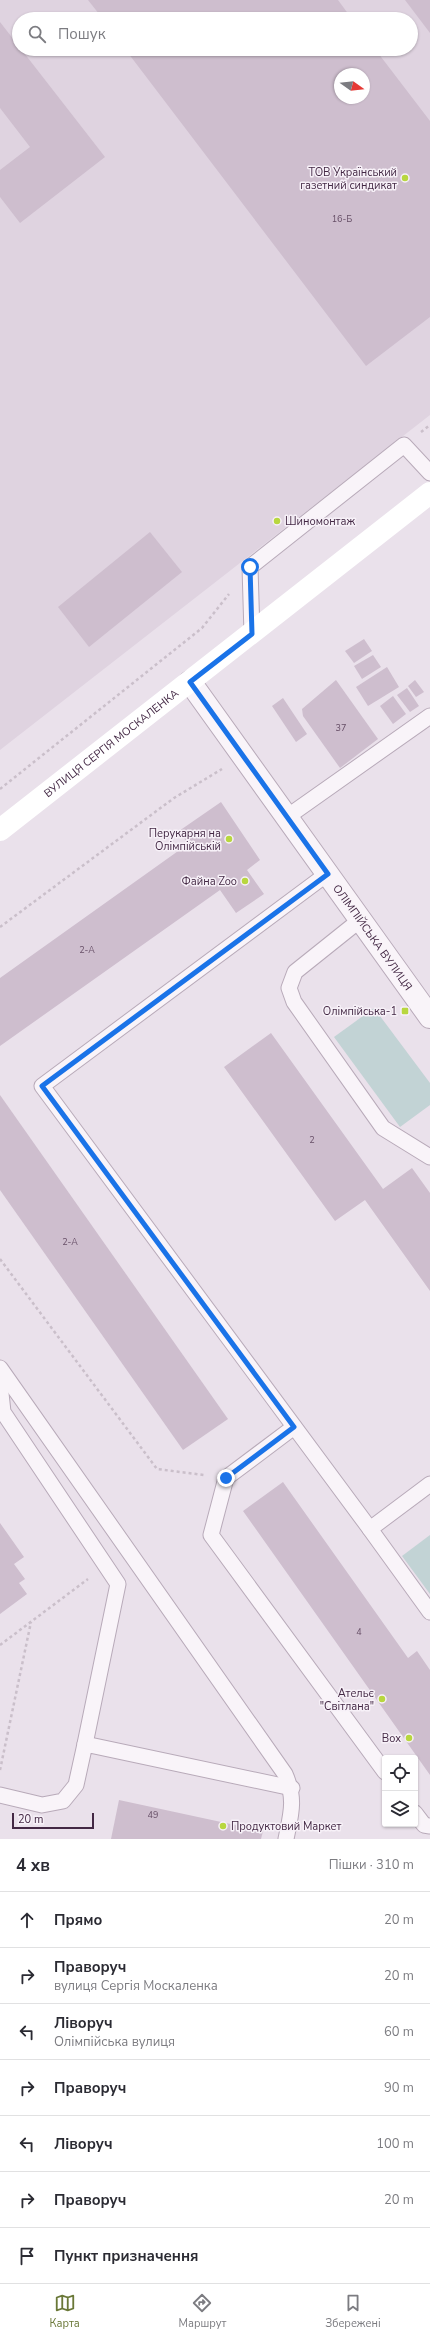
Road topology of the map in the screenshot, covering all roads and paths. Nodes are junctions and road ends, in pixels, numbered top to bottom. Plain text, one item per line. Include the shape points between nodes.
1 (430, 473) edge
2 (430, 493) edge
3 (250, 567) junction
4 (252, 634) junction
5 (190, 682) junction
6 (430, 716) edge
7 (243, 756) junction
8 (0, 789) edge
9 (287, 817) junction
10 (0, 830) edge
11 (328, 874) junction
12 (360, 920) junction
13 (0, 927) edge
14 (430, 1017) edge
15 (430, 1158) edge
16 (0, 1259) edge
17 (0, 1368) edge
18 (0, 1384) edge
19 (1, 1413) edge
20 (294, 1427) junction
21 (226, 1478) junction
22 (430, 1484) edge
23 (370, 1529) junction
24 (106, 1566) junction
25 (430, 1612) edge
26 (31, 1622) junction
27 (0, 1645) edge
28 (85, 1744) junction
29 (382, 1768) edge
30 (0, 1770) edge
31 (292, 1788) junction
32 (0, 1795) edge
33 (418, 1817) edge
34 (430, 1826) edge
35 (286, 1839) edge

1 - 3 lane via 404,445
2 - 4 main road, ВУЛИЦЯ СЕРГІЯ МОСКАЛЕНКА
3 - 4 lane
3 - 8 path via 202,628
4 - 5 main road, ВУЛИЦЯ СЕРГІЯ МОСКАЛЕНКА
5 - 7 street, ОЛІМПІЙСЬКА ВУЛИЦЯ
5 - 10 main road, ВУЛИЦЯ СЕРГІЯ МОСКАЛЕНКА
6 - 9 lane
7 - 9 street, ОЛІМПІЙСЬКА ВУЛИЦЯ
7 - 13 path via 174,798
9 - 11 street, ОЛІМПІЙСЬКА ВУЛИЦЯ
11 - 12 street, ОЛІМПІЙСЬКА ВУЛИЦЯ
11 - 20 lane via 42,1086
12 - 14 street, ОЛІМПІЙСЬКА ВУЛИЦЯ
12 - 15 lane via 295,972 289,988 294,1002 383,1128
16 - 21 path via 157,1469
17 - 31 lane via 285,1774
18 - 19 lane
19 - 24 lane
20 - 21 lane
20 - 23 lane
21 - 29 lane via 211,1535
22 - 23 lane
23 - 25 lane
24 - 26 path
24 - 28 lane via 118,1584
26 - 27 path
26 - 30 path
28 - 31 lane
28 - 32 lane via 76,1785 63,1801 42,1805
31 - 35 lane via 293,1805
33 - 34 lane via 424,1825

